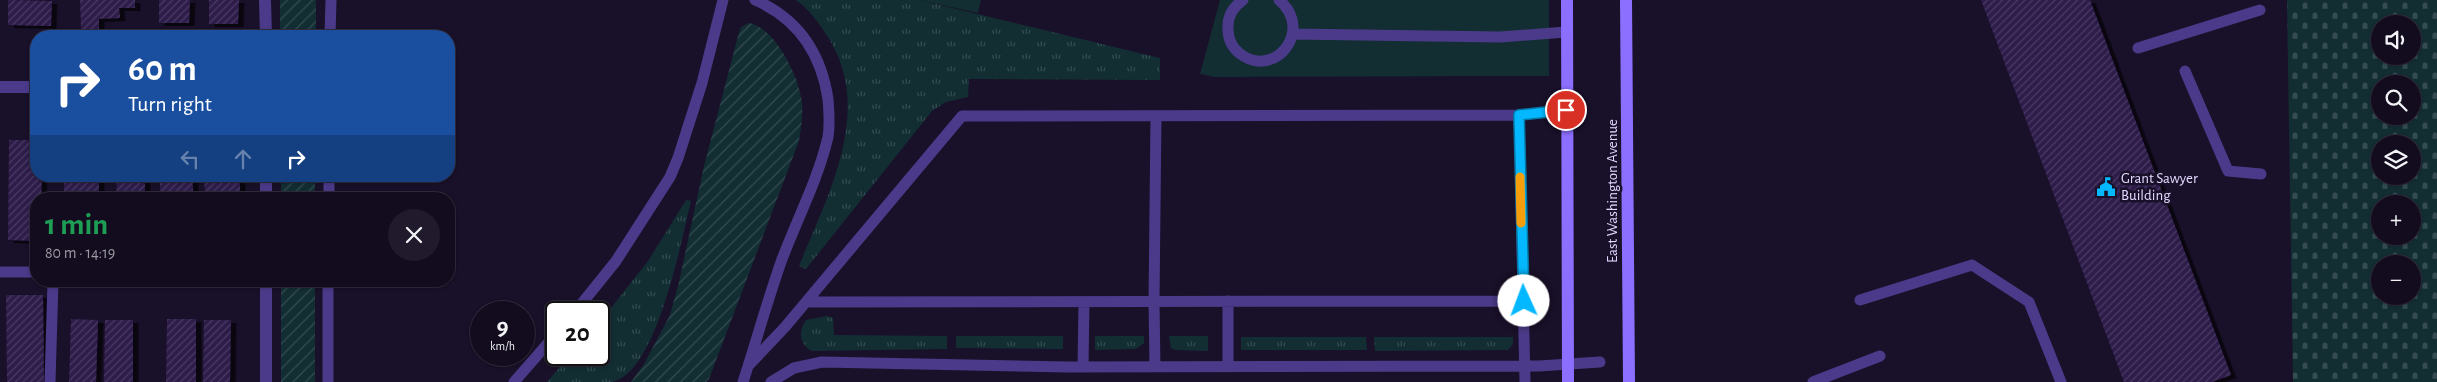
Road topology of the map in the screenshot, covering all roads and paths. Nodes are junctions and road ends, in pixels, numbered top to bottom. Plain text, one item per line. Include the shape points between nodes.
1 (265, 0) edge
2 (330, 0) edge
3 (723, 0) edge
4 (755, 0) edge
5 (1243, 0) edge
6 (1279, 0) edge
7 (1567, 0) edge
8 (1626, 0) edge
9 (2260, 10) dead end
10 (266, 30) edge
11 (330, 30) edge
12 (1566, 32) junction
13 (1293, 34) junction
14 (2138, 48) dead end
15 (2184, 71) dead end
16 (0, 87) edge
17 (30, 87) edge
18 (1566, 110) junction
19 (1519, 115) junction
20 (1156, 116) junction
21 (2261, 174) dead end
22 (0, 272) edge
23 (30, 272) edge
24 (53, 287) edge
25 (266, 287) edge
26 (328, 287) edge
27 (1860, 300) dead end
28 (584, 301) edge
29 (1524, 301) junction
30 (806, 302) junction
31 (1084, 302) junction
32 (1154, 302) junction
33 (1228, 302) junction
34 (545, 347) edge
35 (1880, 356) dead end
36 (1600, 362) dead end
37 (749, 365) junction
38 (1228, 366) junction
39 (1525, 366) junction
40 (1568, 366) junction
41 (1083, 367) junction
42 (1155, 367) junction
43 (50, 382) edge
44 (266, 382) edge
45 (328, 382) edge
46 (514, 382) edge
47 (743, 382) edge
48 (771, 382) edge
49 (1525, 382) edge
50 (1568, 382) edge
51 (1629, 382) edge
52 (1813, 382) edge
53 (2061, 382) edge

1 - 10 street
2 - 11 lane
3 - 28 lane via 702,84 670,177 616,261
4 - 37 lane via 790,22 809,44 825,78 829,110 828,136 781,262
5 - 13 lane via 1232,11 1228,31 1230,41 1244,56 1259,60 1274,58 1290,44
6 - 13 lane via 1291,14
7 - 12 main road
8 - 51 main road, East Washington Avenue
9 - 14 lane
12 - 13 lane via 1500,37
12 - 18 main road
15 - 21 lane via 2228,171
16 - 17 street
18 - 19 lane
18 - 40 main road
19 - 20 lane
19 - 29 lane
20 - 30 lane via 962,116
20 - 32 lane
22 - 23 lane
24 - 43 lane
25 - 44 street
26 - 45 lane
27 - 53 lane via 1972,265 2030,302
29 - 33 lane
29 - 39 lane
30 - 31 lane
30 - 37 lane
31 - 32 lane
31 - 41 lane
32 - 33 lane
32 - 42 lane
33 - 38 lane
34 - 46 lane
35 - 52 lane
36 - 40 lane
37 - 47 lane
38 - 39 lane
38 - 42 lane
39 - 40 lane
39 - 49 lane
40 - 50 main road
41 - 42 lane
41 - 48 lane via 822,362 794,368

